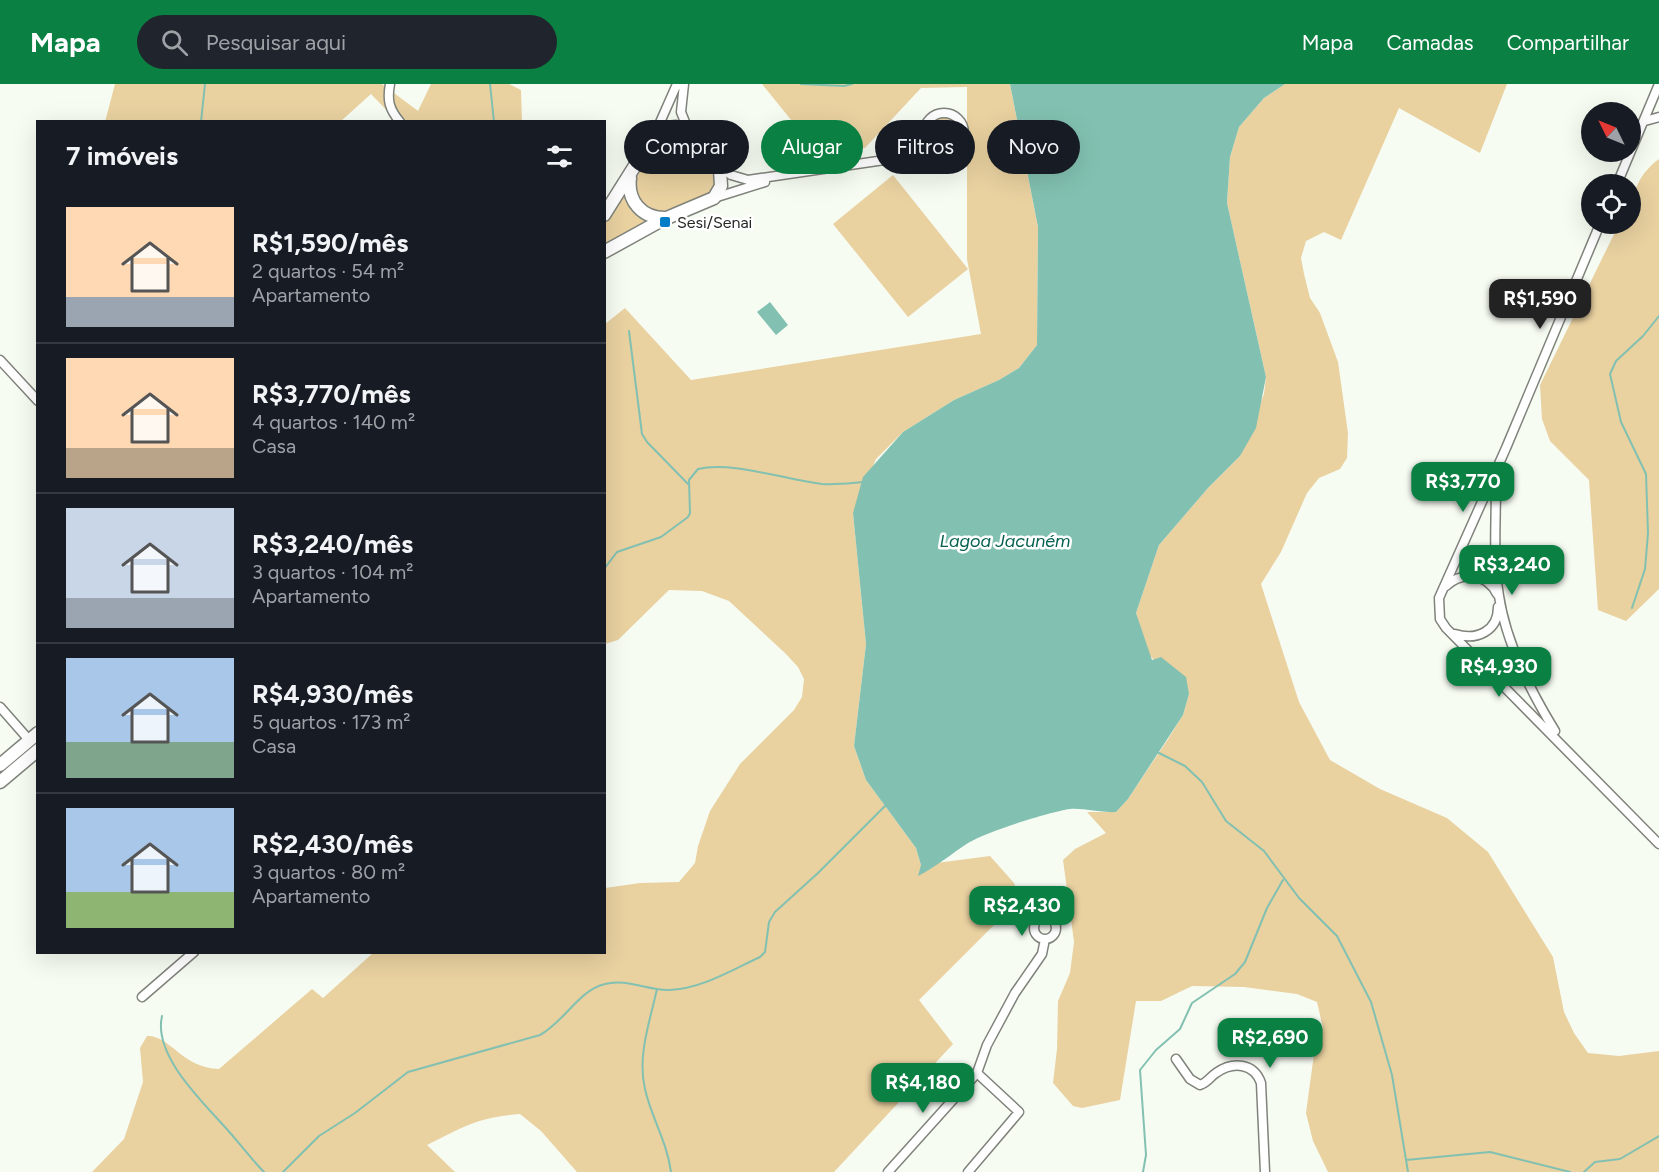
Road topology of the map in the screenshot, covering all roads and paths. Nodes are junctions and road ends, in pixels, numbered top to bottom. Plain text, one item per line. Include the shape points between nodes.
1 (390, 84) edge
2 (677, 84) edge
3 (684, 84) edge
4 (1659, 84) edge
5 (1659, 117) edge
6 (398, 120) edge
7 (661, 120) edge
8 (684, 120) edge
9 (930, 120) edge
10 (959, 120) edge
11 (1645, 121) junction
12 (875, 161) edge
13 (632, 174) edge
14 (720, 174) edge
15 (730, 174) edge
16 (1621, 174) edge
17 (786, 176) junction
18 (630, 178) junction
19 (714, 198) junction
20 (606, 212) edge
21 (666, 218) junction
22 (1596, 234) edge
23 (606, 251) edge
24 (0, 360) edge
25 (36, 399) edge
26 (1506, 448) junction
27 (1444, 588) junction
28 (1499, 598) junction
29 (1455, 634) junction
30 (0, 707) edge
31 (1562, 743) junction
32 (36, 745) edge
33 (0, 765) edge
34 (0, 782) edge
35 (1659, 844) edge
36 (1045, 939) dead end
37 (192, 954) edge
38 (142, 997) dead end
39 (1176, 1059) dead end
40 (976, 1073) junction
41 (888, 1172) edge
42 (968, 1172) edge
43 (1265, 1172) edge

1 - 6 street via 388,100
2 - 7 street
3 - 8 street via 681,112
4 - 11 street
5 - 11 street
9 - 10 street via 946,112
11 - 16 street
12 - 17 street
13 - 18 street
14 - 19 street via 722,181
15 - 17 street via 742,179
17 - 19 street
18 - 20 street
18 - 21 street via 630,190 638,207 650,216
19 - 21 street
21 - 23 street
22 - 26 street
24 - 25 street
26 - 27 street
26 - 28 street via 1497,486
27 - 28 street via 1452,581 1470,576 1488,582
27 - 29 street via 1438,608 1446,628
28 - 29 street via 1498,617 1485,633 1465,637
28 - 31 street via 1531,692
29 - 31 street
30 - 32 street
31 - 35 street
32 - 33 street
32 - 34 street
36 - 40 street via 1042,954 1015,993
37 - 38 street
39 - 43 street via 1190,1079 1200,1085 1224,1069 1241,1065 1258,1074
40 - 41 street
40 - 42 street via 1018,1112

